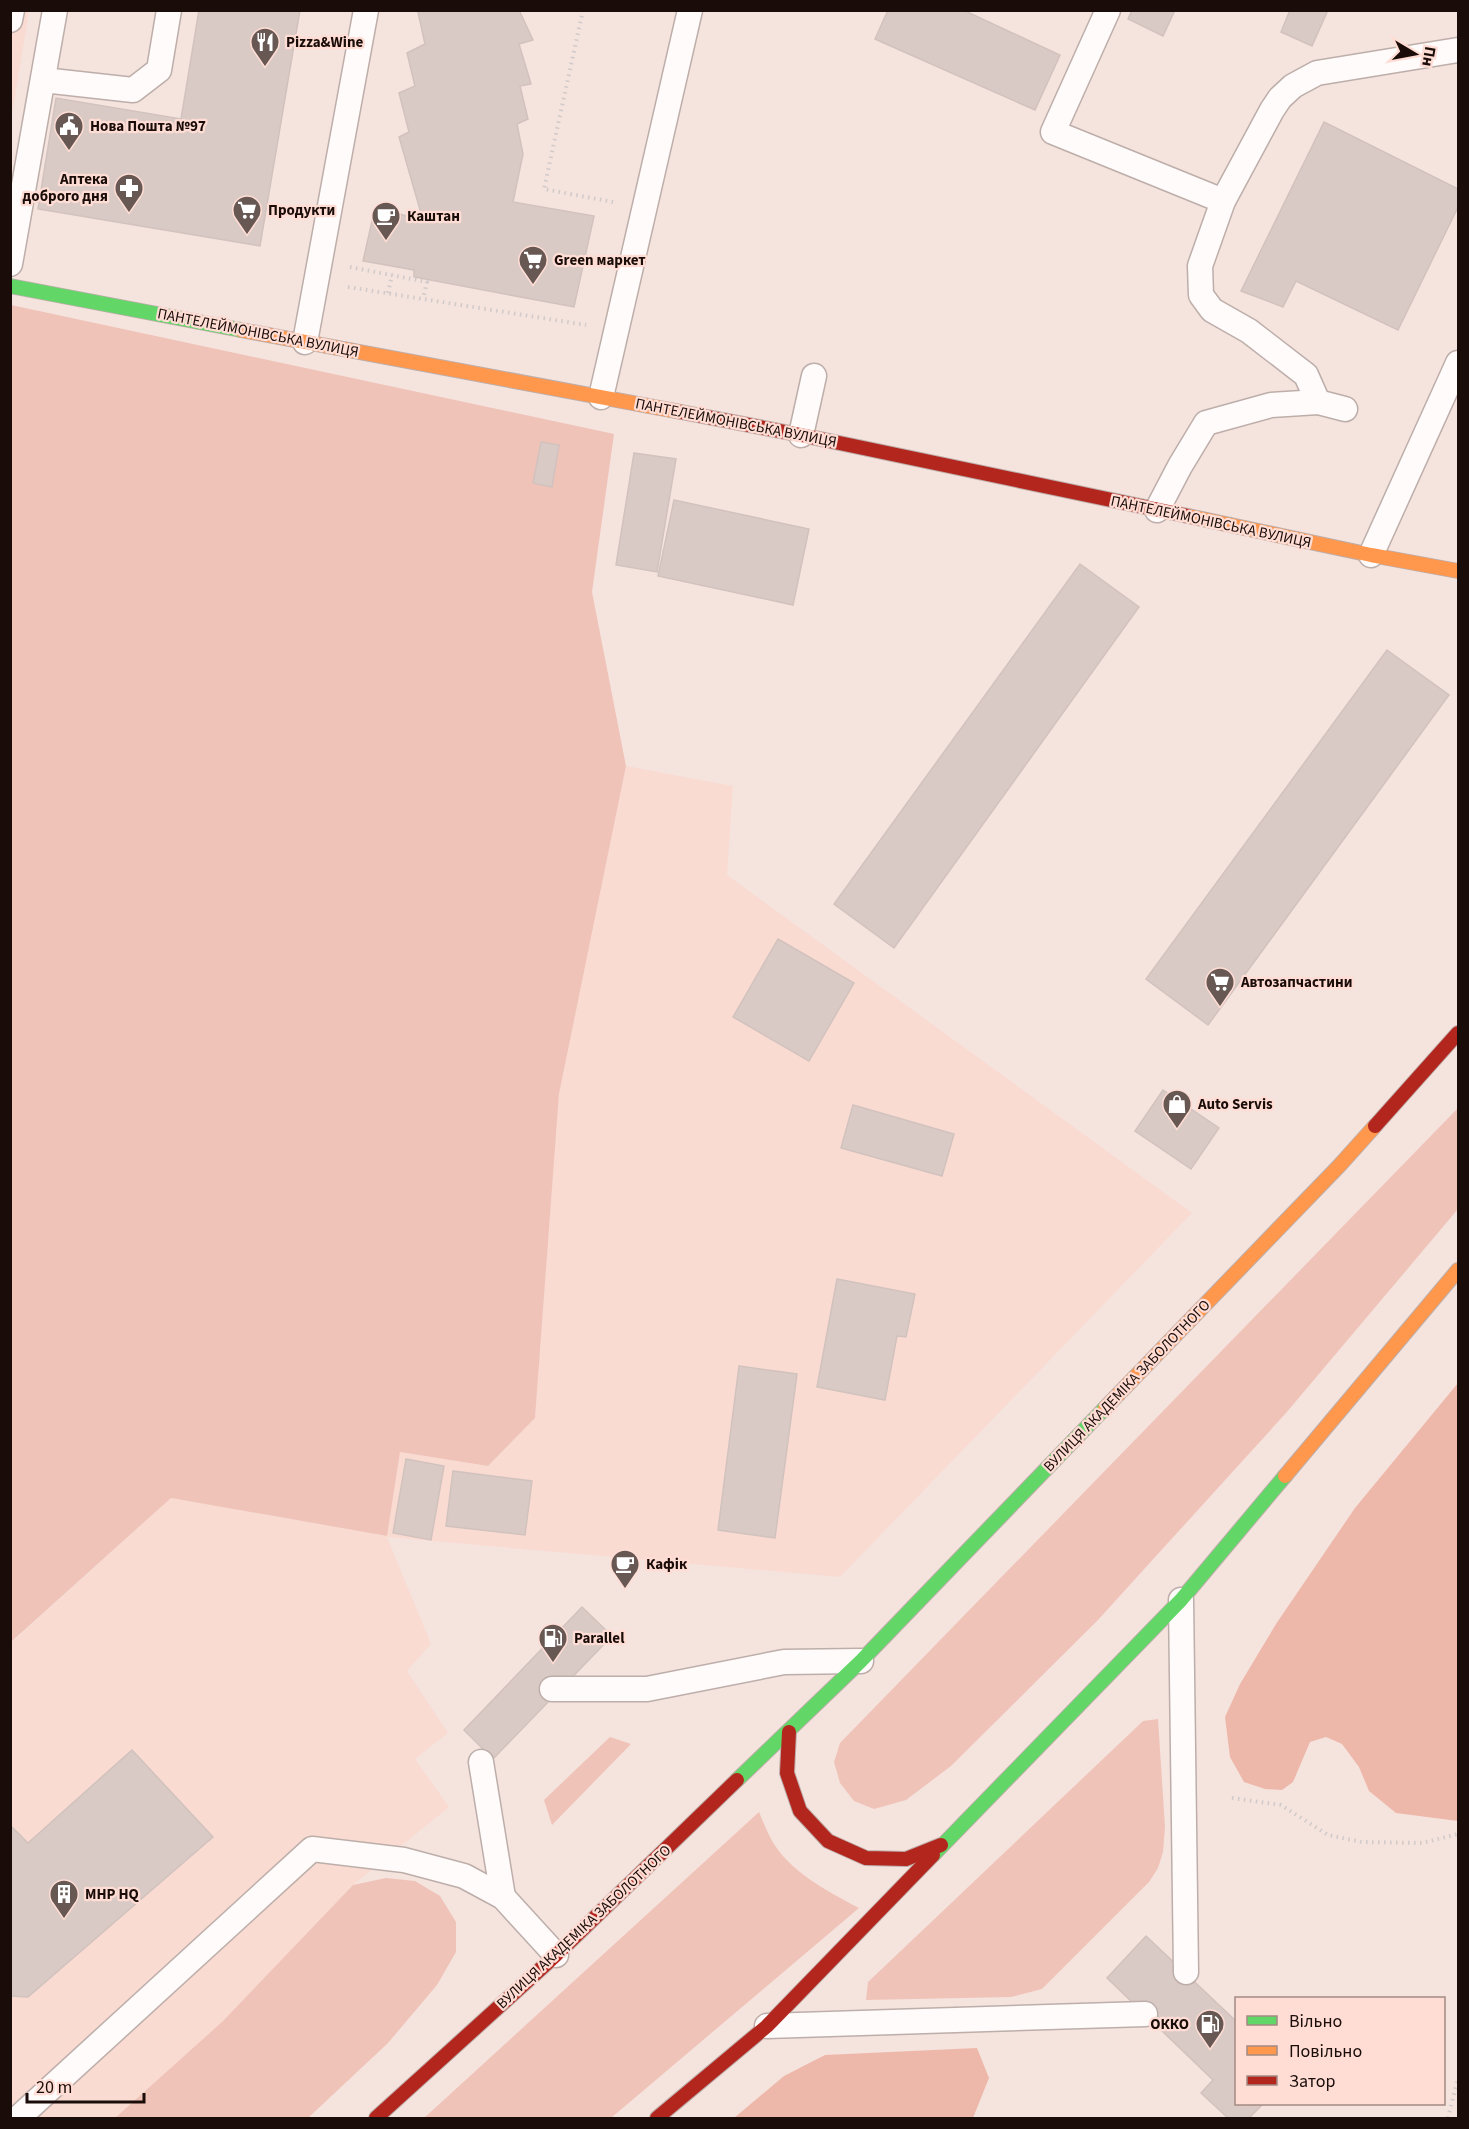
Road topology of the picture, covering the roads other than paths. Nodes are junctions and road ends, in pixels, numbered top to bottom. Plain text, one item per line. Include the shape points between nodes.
1 (12, 10) edge
2 (55, 10) edge
3 (169, 10) edge
4 (366, 10) edge
5 (690, 10) edge
6 (1108, 10) edge
7 (10, 20) edge
8 (1458, 50) edge
9 (43, 80) junction
10 (1223, 201) junction
11 (10, 264) edge
12 (10, 286) edge
13 (305, 342) junction
14 (1458, 363) edge
15 (814, 376) dead end
16 (601, 397) junction
17 (1318, 402) junction
18 (1345, 409) dead end
19 (801, 435) junction
20 (1157, 510) junction
21 (1371, 555) junction
22 (1458, 572) edge
23 (1458, 1033) edge
24 (1458, 1270) edge
25 (1180, 1600) junction
26 (861, 1661) junction
27 (552, 1689) dead end
28 (789, 1732) junction
29 (481, 1762) dead end
30 (944, 1844) junction
31 (503, 1897) junction
32 (556, 1955) junction
33 (1186, 1972) dead end
34 (1145, 2014) dead end
35 (767, 2026) junction
36 (18, 2118) edge
37 (376, 2118) edge
38 (657, 2118) edge

1 - 7 lane
2 - 9 lane
3 - 9 lane via 159,70 133,90
4 - 13 lane
5 - 16 lane
6 - 10 lane via 1053,132
8 - 10 lane via 1317,73 1293,86 1272,110
9 - 11 lane
10 - 17 lane via 1200,266 1202,295 1212,310 1249,331 1306,375
12 - 13 main road, ПАНТЕЛЕЙМОНІВСЬКА ВУЛИЦЯ
13 - 16 main road, ПАНТЕЛЕЙМОНІВСЬКА ВУЛИЦЯ
14 - 21 lane
15 - 19 lane
16 - 19 main road, ПАНТЕЛЕЙМОНІВСЬКА ВУЛИЦЯ
17 - 18 lane
17 - 20 lane via 1271,405 1206,423
19 - 20 main road, ПАНТЕЛЕЙМОНІВСЬКА ВУЛИЦЯ
20 - 21 main road, ПАНТЕЛЕЙМОНІВСЬКА ВУЛИЦЯ
21 - 22 main road, ПАНТЕЛЕЙМОНІВСЬКА ВУЛИЦЯ
23 - 26 main road, ВУЛИЦЯ АКАДЕМІКА ЗАБОЛОТНОГО via 1339,1166
24 - 25 main road
25 - 30 main road
25 - 33 lane
26 - 27 lane via 784,1662 647,1689
26 - 28 main road, ВУЛИЦЯ АКАДЕМІКА ЗАБОЛОТНОГО
28 - 30 main road via 787,1773 800,1811 828,1841 866,1857 906,1859
28 - 32 main road, ВУЛИЦЯ АКАДЕМІКА ЗАБОЛОТНОГО
29 - 31 lane
30 - 35 main road
31 - 32 lane
31 - 36 lane via 464,1876 404,1860 312,1849
32 - 37 main road, ВУЛИЦЯ АКАДЕМІКА ЗАБОЛОТНОГО
34 - 35 lane
35 - 38 main road

